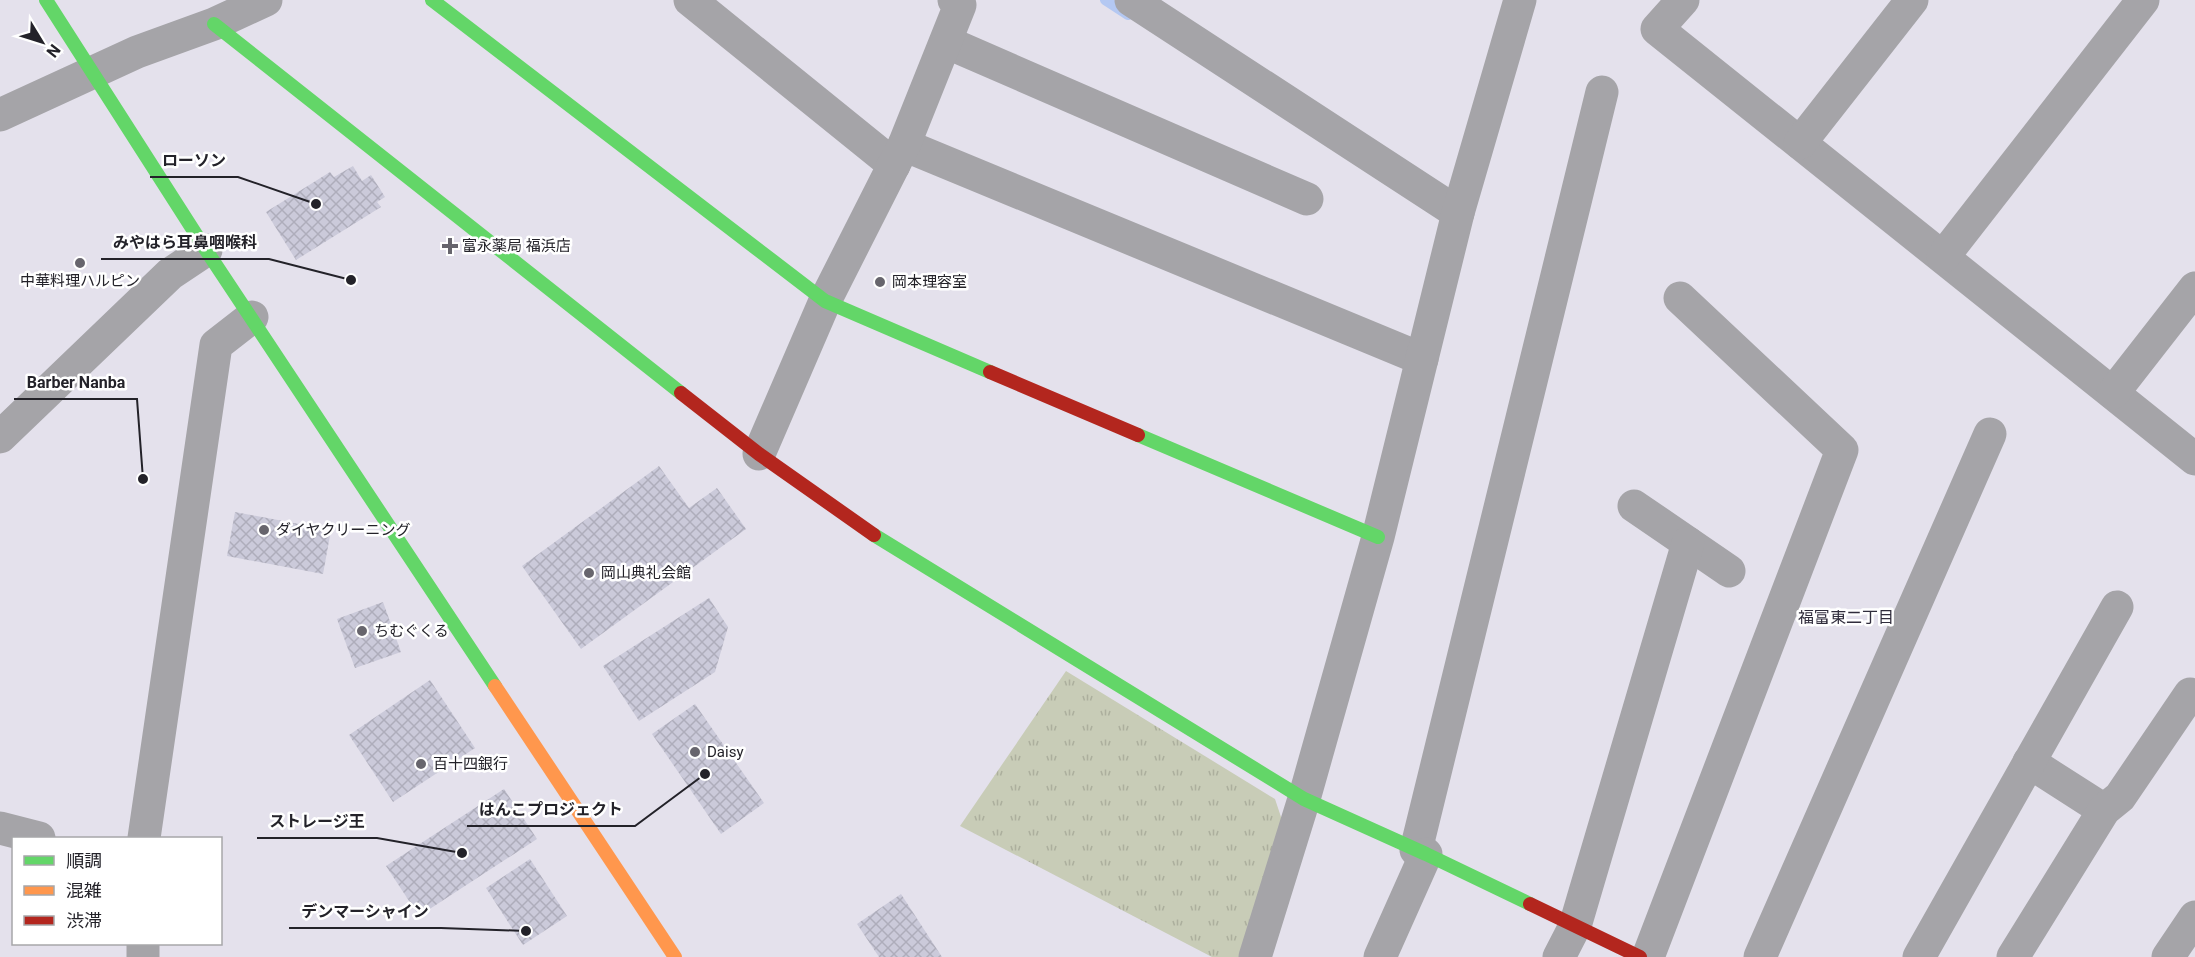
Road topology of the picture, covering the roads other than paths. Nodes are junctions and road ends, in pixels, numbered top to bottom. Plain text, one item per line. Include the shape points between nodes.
1 (46, 0) edge
2 (266, 0) edge
3 (432, 0) edge
4 (690, 0) edge
5 (1131, 0) edge
6 (1520, 0) edge
7 (1683, 0) edge
8 (1912, 0) edge
9 (2143, 0) edge
10 (961, 2) edge
11 (214, 24) junction
12 (946, 42) junction
13 (94, 73) junction
14 (1602, 92) dead end
15 (0, 115) edge
16 (1800, 143) junction
17 (899, 155) junction
18 (1307, 199) dead end
19 (1458, 213) junction
20 (206, 250) junction
21 (1943, 257) junction
22 (2195, 288) edge
23 (1680, 298) dead end
24 (825, 301) junction
25 (252, 317) junction
26 (1422, 359) junction
27 (2113, 393) junction
28 (1989, 434) dead end
29 (0, 437) edge
30 (759, 454) junction
31 (2195, 459) edge
32 (1634, 506) dead end
33 (1378, 537) junction
34 (1688, 543) junction
35 (1729, 571) dead end
36 (2117, 607) dead end
37 (2190, 694) dead end
38 (2029, 762) junction
39 (1304, 798) junction
40 (2104, 810) junction
41 (0, 828) edge
42 (35, 837) edge
43 (144, 837) edge
44 (1421, 852) junction
45 (2195, 917) edge
46 (1575, 926) junction
47 (675, 957) edge
48 (1255, 957) edge
49 (1380, 957) edge
50 (1560, 957) edge
51 (1640, 957) edge
52 (1648, 957) edge
53 (1760, 957) edge
54 (1919, 957) edge
55 (2013, 957) edge
56 (2168, 957) edge

1 - 13 street
2 - 11 street
3 - 24 street
4 - 17 street
5 - 19 street
6 - 19 street
7 - 16 street via 1657,28
8 - 16 street
9 - 21 street
10 - 12 street
11 - 13 street via 137,52
11 - 30 street
12 - 17 street
12 - 18 street
13 - 15 street
13 - 20 street
14 - 44 street
16 - 21 street
17 - 24 street
17 - 26 street
19 - 26 street
20 - 25 street
20 - 29 street via 170,274
21 - 27 street
22 - 27 street
23 - 52 street via 1842,450
24 - 30 street
24 - 33 street
25 - 43 street via 216,345
25 - 47 street
26 - 33 street
27 - 31 street
28 - 53 street
30 - 39 street via 867,531
32 - 34 street
33 - 39 street
34 - 35 street
34 - 46 street
36 - 38 street
37 - 40 street via 2120,797
38 - 40 street
38 - 54 street
39 - 44 street
39 - 48 street
40 - 55 street
41 - 42 street
44 - 46 street
44 - 49 street
45 - 56 street
46 - 50 street
46 - 51 street

